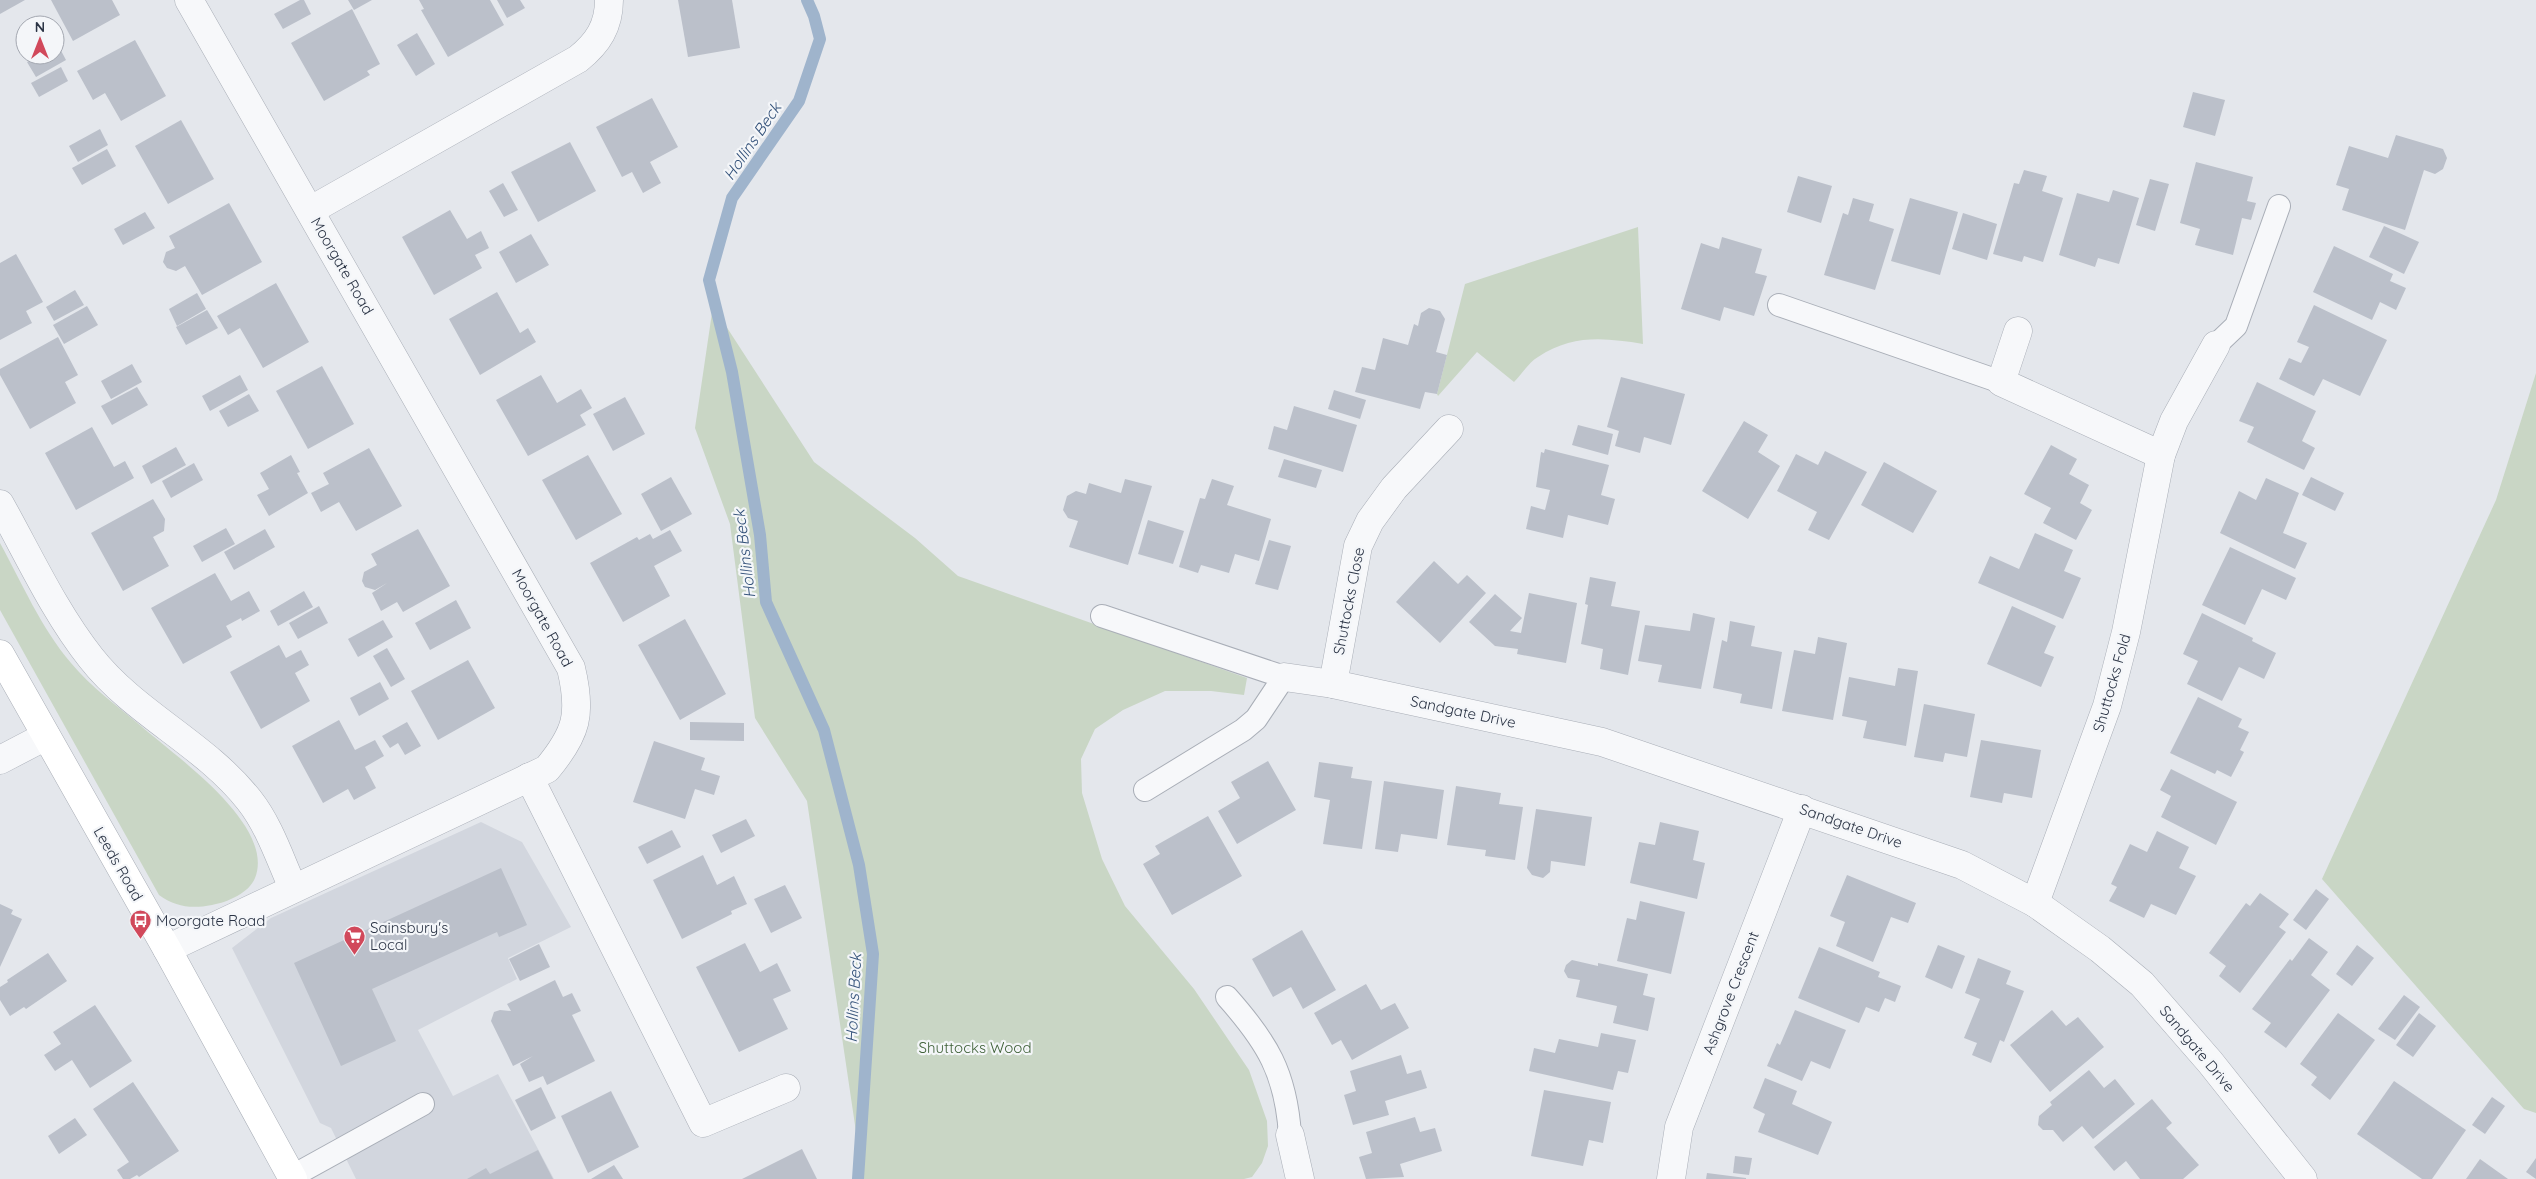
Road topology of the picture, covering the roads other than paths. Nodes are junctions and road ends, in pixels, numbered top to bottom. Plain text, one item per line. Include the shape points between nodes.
1 (189, 0) edge
2 (610, 0) edge
3 (2280, 206) dead end
4 (310, 210) junction
5 (1779, 305) dead end
6 (2018, 331) dead end
7 (2216, 345) joint
8 (2001, 382) junction
9 (1449, 430) dead end
10 (2161, 456) junction
11 (0, 504) edge
12 (1102, 616) dead end
13 (0, 654) edge
14 (1284, 677) junction
15 (1333, 684) junction
16 (46, 736) junction
17 (0, 760) edge
18 (529, 777) junction
19 (1145, 790) dead end
20 (1802, 809) junction
21 (293, 888) junction
22 (2035, 903) junction
23 (167, 949) junction
24 (1226, 997) dead end
25 (786, 1088) dead end
26 (423, 1104) dead end
27 (1290, 1135) joint
28 (292, 1178) edge
29 (1300, 1179) edge
30 (1671, 1179) edge
31 (2303, 1179) edge

1 - 4 street, Moorgate Road
2 - 4 street, Moorgate Road via 603,31 593,47 578,59
3 - 7 lane via 2236,326
4 - 18 street, Moorgate Road via 571,668 577,695 575,722 565,748 547,769
5 - 8 lane
6 - 8 street
7 - 10 street, Shuttocks Fold via 2174,421
8 - 10 street
9 - 15 street, Shuttocks Close via 1394,488 1370,521 1358,546
10 - 22 street, Shuttocks Fold via 2126,632 2107,706
11 - 21 street via 70,629 91,658 118,686 225,775 249,800 268,830
12 - 14 lane
13 - 16 main road, Leeds Road
14 - 15 street, Sandgate Drive
14 - 19 lane via 1250,724
15 - 20 street, Sandgate Drive via 1602,742
16 - 17 street
16 - 23 main road, Leeds Road
18 - 21 street, Moorgate Road
18 - 25 street via 703,1123
20 - 22 street, Sandgate Drive via 1962,865
20 - 30 street, Ashgrove Crescent via 1679,1127
21 - 23 street, Moorgate Road
22 - 31 street, Sandgate Drive via 2100,949 2142,984 2210,1062
23 - 28 main road, Leeds Road
24 - 27 lane via 1265,1045 1278,1073 1288,1102
26 - 28 lane
27 - 29 street

